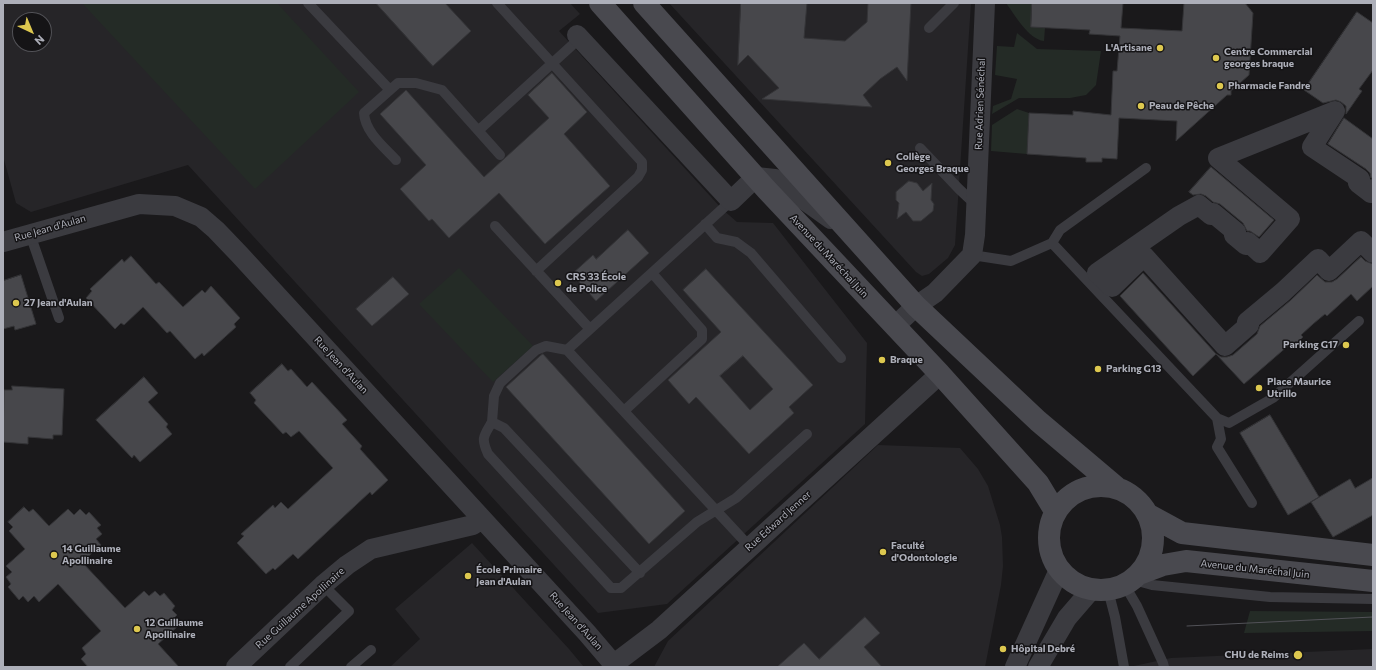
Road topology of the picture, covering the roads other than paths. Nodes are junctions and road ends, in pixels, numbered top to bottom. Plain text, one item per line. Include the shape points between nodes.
1 (308, 3) edge
2 (497, 3) edge
3 (600, 3) edge
4 (644, 3) edge
5 (954, 3) edge
6 (985, 3) edge
7 (929, 28) dead end
8 (578, 36) joint
9 (552, 64) junction
10 (390, 90) junction
11 (479, 130) junction
12 (920, 148) dead end
13 (500, 155) dead end
14 (396, 160) dead end
15 (1146, 168) dead end
16 (765, 178) junction
17 (1373, 189) edge
18 (731, 200) junction
19 (976, 205) junction
20 (705, 224) junction
21 (495, 226) dead end
22 (30, 234) junction
23 (854, 236) junction
24 (4, 237) edge
25 (1052, 243) junction
26 (1373, 253) edge
27 (972, 254) junction
28 (536, 271) junction
29 (652, 273) junction
30 (916, 306) junction
31 (59, 318) dead end
32 (1359, 321) dead end
33 (895, 326) junction
34 (590, 329) junction
35 (567, 350) junction
36 (841, 358) dead end
37 (940, 374) junction
38 (624, 411) junction
39 (1218, 418) junction
40 (492, 422) junction
41 (807, 434) dead end
42 (1116, 488) junction
43 (1252, 504) dead end
44 (716, 510) junction
45 (1055, 511) junction
46 (1147, 514) junction
47 (481, 518) junction
48 (750, 547) junction
49 (1373, 554) edge
50 (1060, 570) junction
51 (640, 573) junction
52 (1373, 581) edge
53 (1119, 583) junction
54 (323, 585) junction
55 (1373, 598) edge
56 (371, 650) dead end
57 (615, 666) edge
58 (236, 667) edge
59 (290, 667) edge
60 (351, 667) edge
61 (1015, 667) edge
62 (1038, 667) edge
63 (1124, 667) edge
64 (1164, 667) edge

1 - 10 lane
2 - 9 lane
3 - 16 main road, Avenue du Maréchal Juin
4 - 23 main road
5 - 7 lane
6 - 19 street, Rue Adrien Sénéchal
8 - 9 lane
8 - 18 street
9 - 11 lane
9 - 28 lane via 642,162 642,170 638,177
10 - 11 lane via 398,83 416,83 442,90
10 - 14 lane via 364,113 368,128
11 - 13 lane
12 - 19 lane
15 - 25 lane via 1060,230
16 - 18 street
16 - 23 street
16 - 33 main road, Avenue du Maréchal Juin
17 - 26 street via 1371,192 1358,183 1360,179 1312,147 1335,111 1218,158 1290,219 1260,253 1248,242 1246,245 1234,235 1236,232 1213,212 1211,215 1199,205 1097,273 1112,287 1144,256 1225,346 1249,325 1246,322 1318,259 1329,271 1361,241
18 - 20 lane
19 - 27 street, Rue Adrien Sénéchal
20 - 29 lane
20 - 36 lane via 717,238 736,242 751,253
21 - 28 lane
22 - 24 street, Rue Jean d'Aulan
22 - 31 lane
22 - 47 street, Rue Jean d'Aulan via 139,204 176,206 201,217 240,254
23 - 30 main road
25 - 27 lane via 1011,261
25 - 39 lane
27 - 30 street via 935,293
28 - 34 lane
29 - 34 lane
29 - 38 lane via 702,330 702,339
30 - 33 street
30 - 42 main road via 1038,421
32 - 39 lane via 1273,398 1229,423
33 - 37 main road, Avenue du Maréchal Juin
34 - 35 lane
35 - 38 lane
35 - 40 lane via 546,346 536,350 500,383 494,396
37 - 45 main road, Avenue du Maréchal Juin via 1038,483
37 - 48 street, Rue Edward Jenner
38 - 44 lane
39 - 43 lane via 1221,439 1217,447
40 - 51 lane via 504,428
40 - 51 lane via 483,442 488,454 612,588 621,588
41 - 44 lane via 736,498
42 - 45 main road via 1099,485 1082,489 1067,498
42 - 46 main road via 1134,497
44 - 48 lane
44 - 51 lane via 697,522
45 - 50 main road via 1048,541 1052,557
46 - 49 main road via 1182,533
46 - 53 main road via 1152,529 1153,545 1148,560
47 - 54 street, Rue Guillaume Apollinaire via 473,525 372,549
47 - 57 street, Rue Jean d'Aulan via 588,633
48 - 57 street, Rue Edward Jenner via 659,630
50 - 53 main road via 1080,586
50 - 61 street
52 - 53 main road, Avenue du Maréchal Juin via 1186,561 1163,564
53 - 55 lane via 1152,584 1270,597
53 - 62 street via 1067,618
53 - 63 lane via 1115,617
53 - 64 lane via 1137,606
54 - 58 street, Rue Guillaume Apollinaire
54 - 59 lane via 349,611
56 - 60 lane

